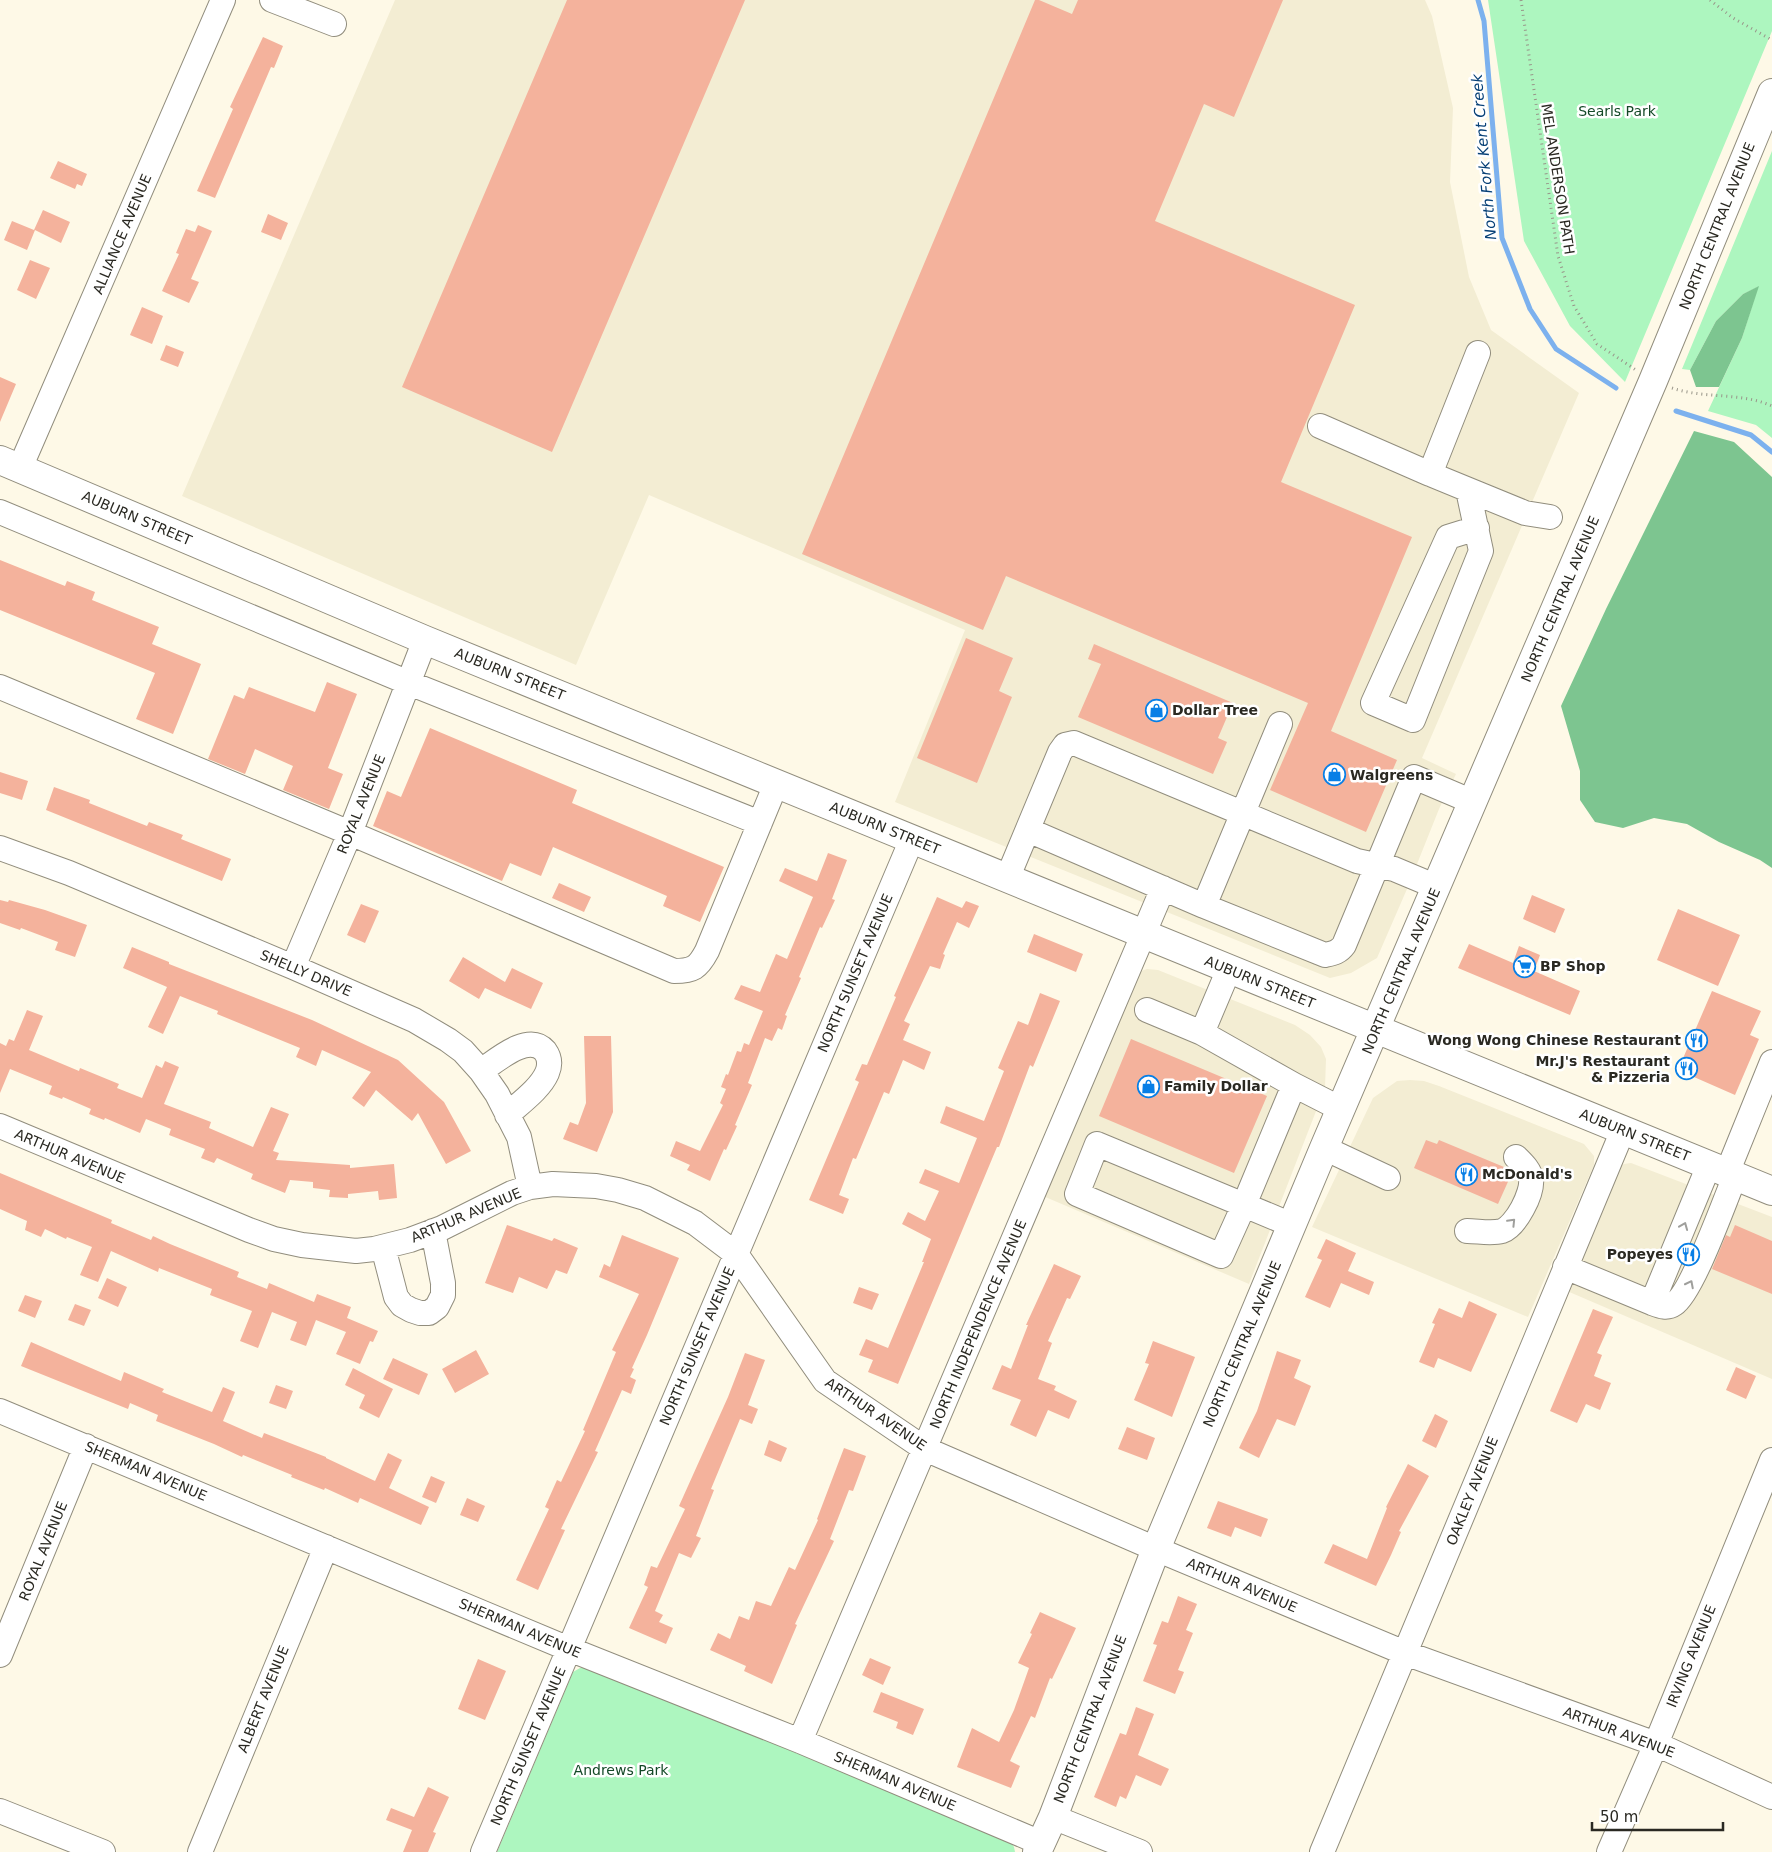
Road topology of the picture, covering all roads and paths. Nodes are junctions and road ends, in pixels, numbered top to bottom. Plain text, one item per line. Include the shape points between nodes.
1 (224, 0) edge
2 (272, 0) edge
3 (1521, 0) edge
4 (1710, 0) edge
5 (334, 24) dead end
6 (1772, 40) edge
7 (1772, 93) edge
8 (1478, 353) dead end
9 (1653, 381) junction
10 (1772, 406) edge
11 (1320, 426) dead end
12 (10, 464) edge
13 (1430, 474) junction
14 (1468, 490) junction
15 (0, 512) edge
16 (1550, 517) dead end
17 (1477, 528) junction
18 (425, 640) junction
19 (409, 683) junction
20 (0, 687) edge
21 (1280, 724) dead end
22 (776, 784) junction
23 (1473, 802) junction
24 (1242, 814) junction
25 (760, 823) junction
26 (1028, 830) junction
27 (350, 833) junction
28 (912, 840) junction
29 (0, 848) edge
30 (1376, 866) junction
31 (1007, 879) junction
32 (1437, 887) junction
33 (1163, 888) junction
34 (1204, 906) junction
35 (1144, 934) junction
36 (293, 967) junction
37 (1229, 969) junction
38 (1147, 1010) dead end
39 (1376, 1028) junction
40 (1202, 1033) junction
41 (1772, 1062) edge
42 (481, 1071) junction
43 (1294, 1085) junction
44 (1341, 1109) junction
45 (507, 1115) junction
46 (0, 1126) edge
47 (1623, 1130) junction
48 (1324, 1148) junction
49 (1516, 1157) dead end
50 (1724, 1171) junction
51 (1388, 1178) dead end
52 (530, 1188) junction
53 (1772, 1191) edge
54 (1244, 1205) junction
55 (1292, 1226) junction
56 (433, 1231) junction
57 (1467, 1231) dead end
58 (383, 1247) junction
59 (736, 1254) junction
60 (1565, 1267) junction
61 (0, 1411) edge
62 (86, 1446) junction
63 (925, 1449) junction
64 (1772, 1460) edge
65 (326, 1547) junction
66 (1156, 1549) junction
67 (569, 1649) junction
68 (1405, 1654) junction
69 (0, 1655) edge
70 (800, 1741) junction
71 (1656, 1744) junction
72 (1772, 1797) edge
73 (0, 1811) edge
74 (1053, 1816) junction
75 (1039, 1848) edge
76 (103, 1852) edge
77 (200, 1852) edge
78 (483, 1852) edge
79 (1140, 1852) edge
80 (1322, 1852) edge
81 (1609, 1852) edge

1 - 12 street, ALLIANCE AVENUE
2 - 5 street
3 - 9 path, MEL ANDERSON PATH via 1558,256 1574,306 1597,344
4 - 6 path via 1733,18
7 - 9 main road, NORTH CENTRAL AVENUE
8 - 13 street
9 - 10 path, MEL ANDERSON PATH via 1687,393 1760,400
9 - 23 main road, NORTH CENTRAL AVENUE
11 - 13 street
12 - 18 main road, AUBURN STREET
13 - 14 street
14 - 16 street via 1524,514
14 - 17 street
15 - 19 street
17 - 17 street via 1481,551 1413,720 1373,703 1448,537
18 - 19 street, ROYAL AVENUE
18 - 22 main road, AUBURN STREET
19 - 25 street
19 - 27 street, ROYAL AVENUE
20 - 27 street
21 - 24 street
22 - 25 street
22 - 28 main road, AUBURN STREET
23 - 30 street via 1414,777
23 - 32 main road, NORTH CENTRAL AVENUE
24 - 26 street via 1069,743 1060,752
24 - 30 street
24 - 34 street
25 - 27 street via 707,951 695,968 685,971 674,971
26 - 31 street
26 - 33 street
27 - 36 street, ROYAL AVENUE
28 - 31 main road, AUBURN STREET
28 - 59 street, NORTH SUNSET AVENUE
29 - 36 street, SHELLY DRIVE via 69,872
30 - 32 street via 1394,869
30 - 34 street via 1344,945 1336,953 1325,955
31 - 35 main road, AUBURN STREET
32 - 39 main road, NORTH CENTRAL AVENUE
33 - 34 street
33 - 35 street, NORTH INDEPENDENCE AVENUE
35 - 37 main road, AUBURN STREET
35 - 63 street, NORTH INDEPENDENCE AVENUE
36 - 42 street, SHELLY DRIVE via 430,1028 463,1051
37 - 39 main road, AUBURN STREET
37 - 40 street
38 - 40 street
39 - 44 main road, NORTH CENTRAL AVENUE
39 - 47 main road, AUBURN STREET
40 - 43 street
41 - 50 street
42 - 45 street, SHELLY DRIVE
42 - 45 street via 516,1048 532,1044 545,1051 550,1066 546,1074
43 - 44 street
43 - 54 street
44 - 48 main road, NORTH CENTRAL AVENUE
45 - 52 street, SHELLY DRIVE via 519,1137
46 - 58 street, ARTHUR AVENUE via 274,1239 356,1251
47 - 50 main road, AUBURN STREET
47 - 60 street, OAKLEY AVENUE
48 - 51 street
48 - 55 main road, NORTH CENTRAL AVENUE
57 -> 49 street via 1503,1230 1515,1221 1531,1186 1531,1177
50 - 53 main road, AUBURN STREET
60 -> 50 street via 1652,1303
52 - 56 street, ARTHUR AVENUE via 512,1193
52 - 59 street, ARTHUR AVENUE via 553,1184 596,1186 645,1198 695,1223
54 - 54 street via 1097,1144 1077,1194 1221,1256
54 - 55 street
55 - 66 main road, NORTH CENTRAL AVENUE
56 - 58 street, ARTHUR AVENUE
56 - 58 street via 443,1295 437,1307 429,1313 402,1306 396,1298
59 - 63 street, ARTHUR AVENUE via 824,1381
59 - 67 street, NORTH SUNSET AVENUE
60 - 68 street, OAKLEY AVENUE
61 - 62 street, SHERMAN AVENUE
62 - 65 street, SHERMAN AVENUE
62 - 69 street, ROYAL AVENUE
63 - 66 street, ARTHUR AVENUE
63 - 70 street, NORTH INDEPENDENCE AVENUE
64 - 71 street, IRVING AVENUE
65 - 67 street, SHERMAN AVENUE
65 - 77 street, ALBERT AVENUE
66 - 68 street, ARTHUR AVENUE
66 - 74 main road, NORTH CENTRAL AVENUE
67 - 70 street, SHERMAN AVENUE
67 - 78 street, NORTH SUNSET AVENUE
68 - 71 street, ARTHUR AVENUE
68 - 80 street, OAKLEY AVENUE
70 - 75 street, SHERMAN AVENUE
71 - 72 street, ARTHUR AVENUE
71 - 81 street, IRVING AVENUE
73 - 76 street
74 - 75 main road, NORTH CENTRAL AVENUE
74 - 79 street

